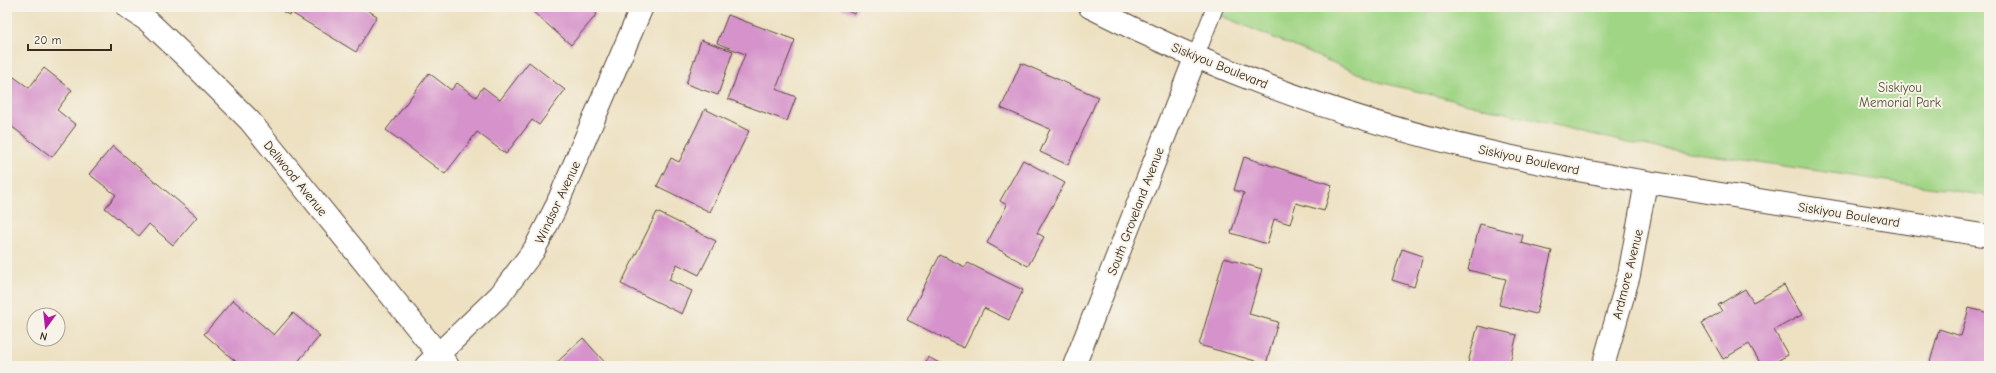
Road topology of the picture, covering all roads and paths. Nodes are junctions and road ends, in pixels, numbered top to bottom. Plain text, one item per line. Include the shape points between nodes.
1 (127, 7) edge
2 (642, 7) edge
3 (1090, 7) edge
4 (1215, 7) edge
5 (1196, 56) junction
6 (1646, 182) junction
7 (1989, 236) edge
8 (437, 362) edge
9 (1074, 366) edge
10 (1604, 366) edge

1 - 8 street, Dellwood Avenue via 148,21 250,121
2 - 8 street, Windsor Avenue via 554,211 534,250 500,295
3 - 5 street, Siskiyou Boulevard
4 - 5 lane
5 - 6 street, Siskiyou Boulevard via 1324,105 1391,126 1484,151
5 - 9 street, South Groveland Avenue
6 - 7 street, Siskiyou Boulevard
6 - 10 street, Ardmore Avenue via 1629,275

